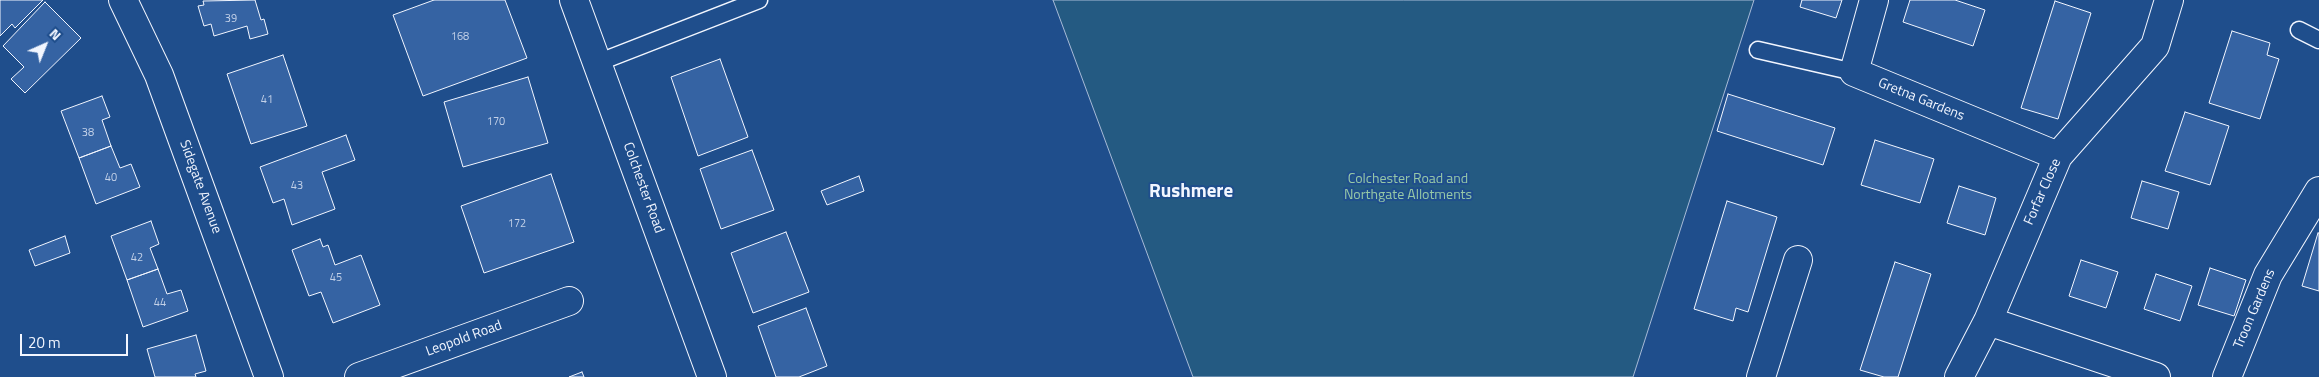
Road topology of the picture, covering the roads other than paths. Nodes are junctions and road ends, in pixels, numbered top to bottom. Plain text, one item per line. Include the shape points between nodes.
1 (123, 0) edge
2 (574, 0) edge
3 (759, 0) edge
4 (1874, 0) edge
5 (2170, 0) edge
6 (2299, 30) dead end
7 (2319, 40) edge
8 (1758, 50) dead end
9 (597, 63) junction
10 (1854, 72) junction
11 (2058, 156) junction
12 (2319, 191) edge
13 (1798, 260) dead end
14 (569, 301) dead end
15 (1988, 321) junction
16 (269, 377) edge
17 (359, 377) edge
18 (712, 377) edge
19 (1760, 377) edge
20 (1959, 377) edge
21 (2156, 377) edge
22 (2227, 377) edge

1 - 16 street, Sidegate Avenue via 159,75
2 - 9 street, Colchester Road
3 - 9 lane
4 - 10 street
5 - 11 street, Forfar Close via 2155,46
6 - 7 lane
8 - 10 lane
9 - 18 street, Colchester Road
10 - 11 street, Gretna Gardens
11 - 15 street, Forfar Close
12 - 22 street, Troon Gardens via 2268,275
13 - 19 street
14 - 17 street, Leopold Road
15 - 20 street, Forfar Close
15 - 21 street

